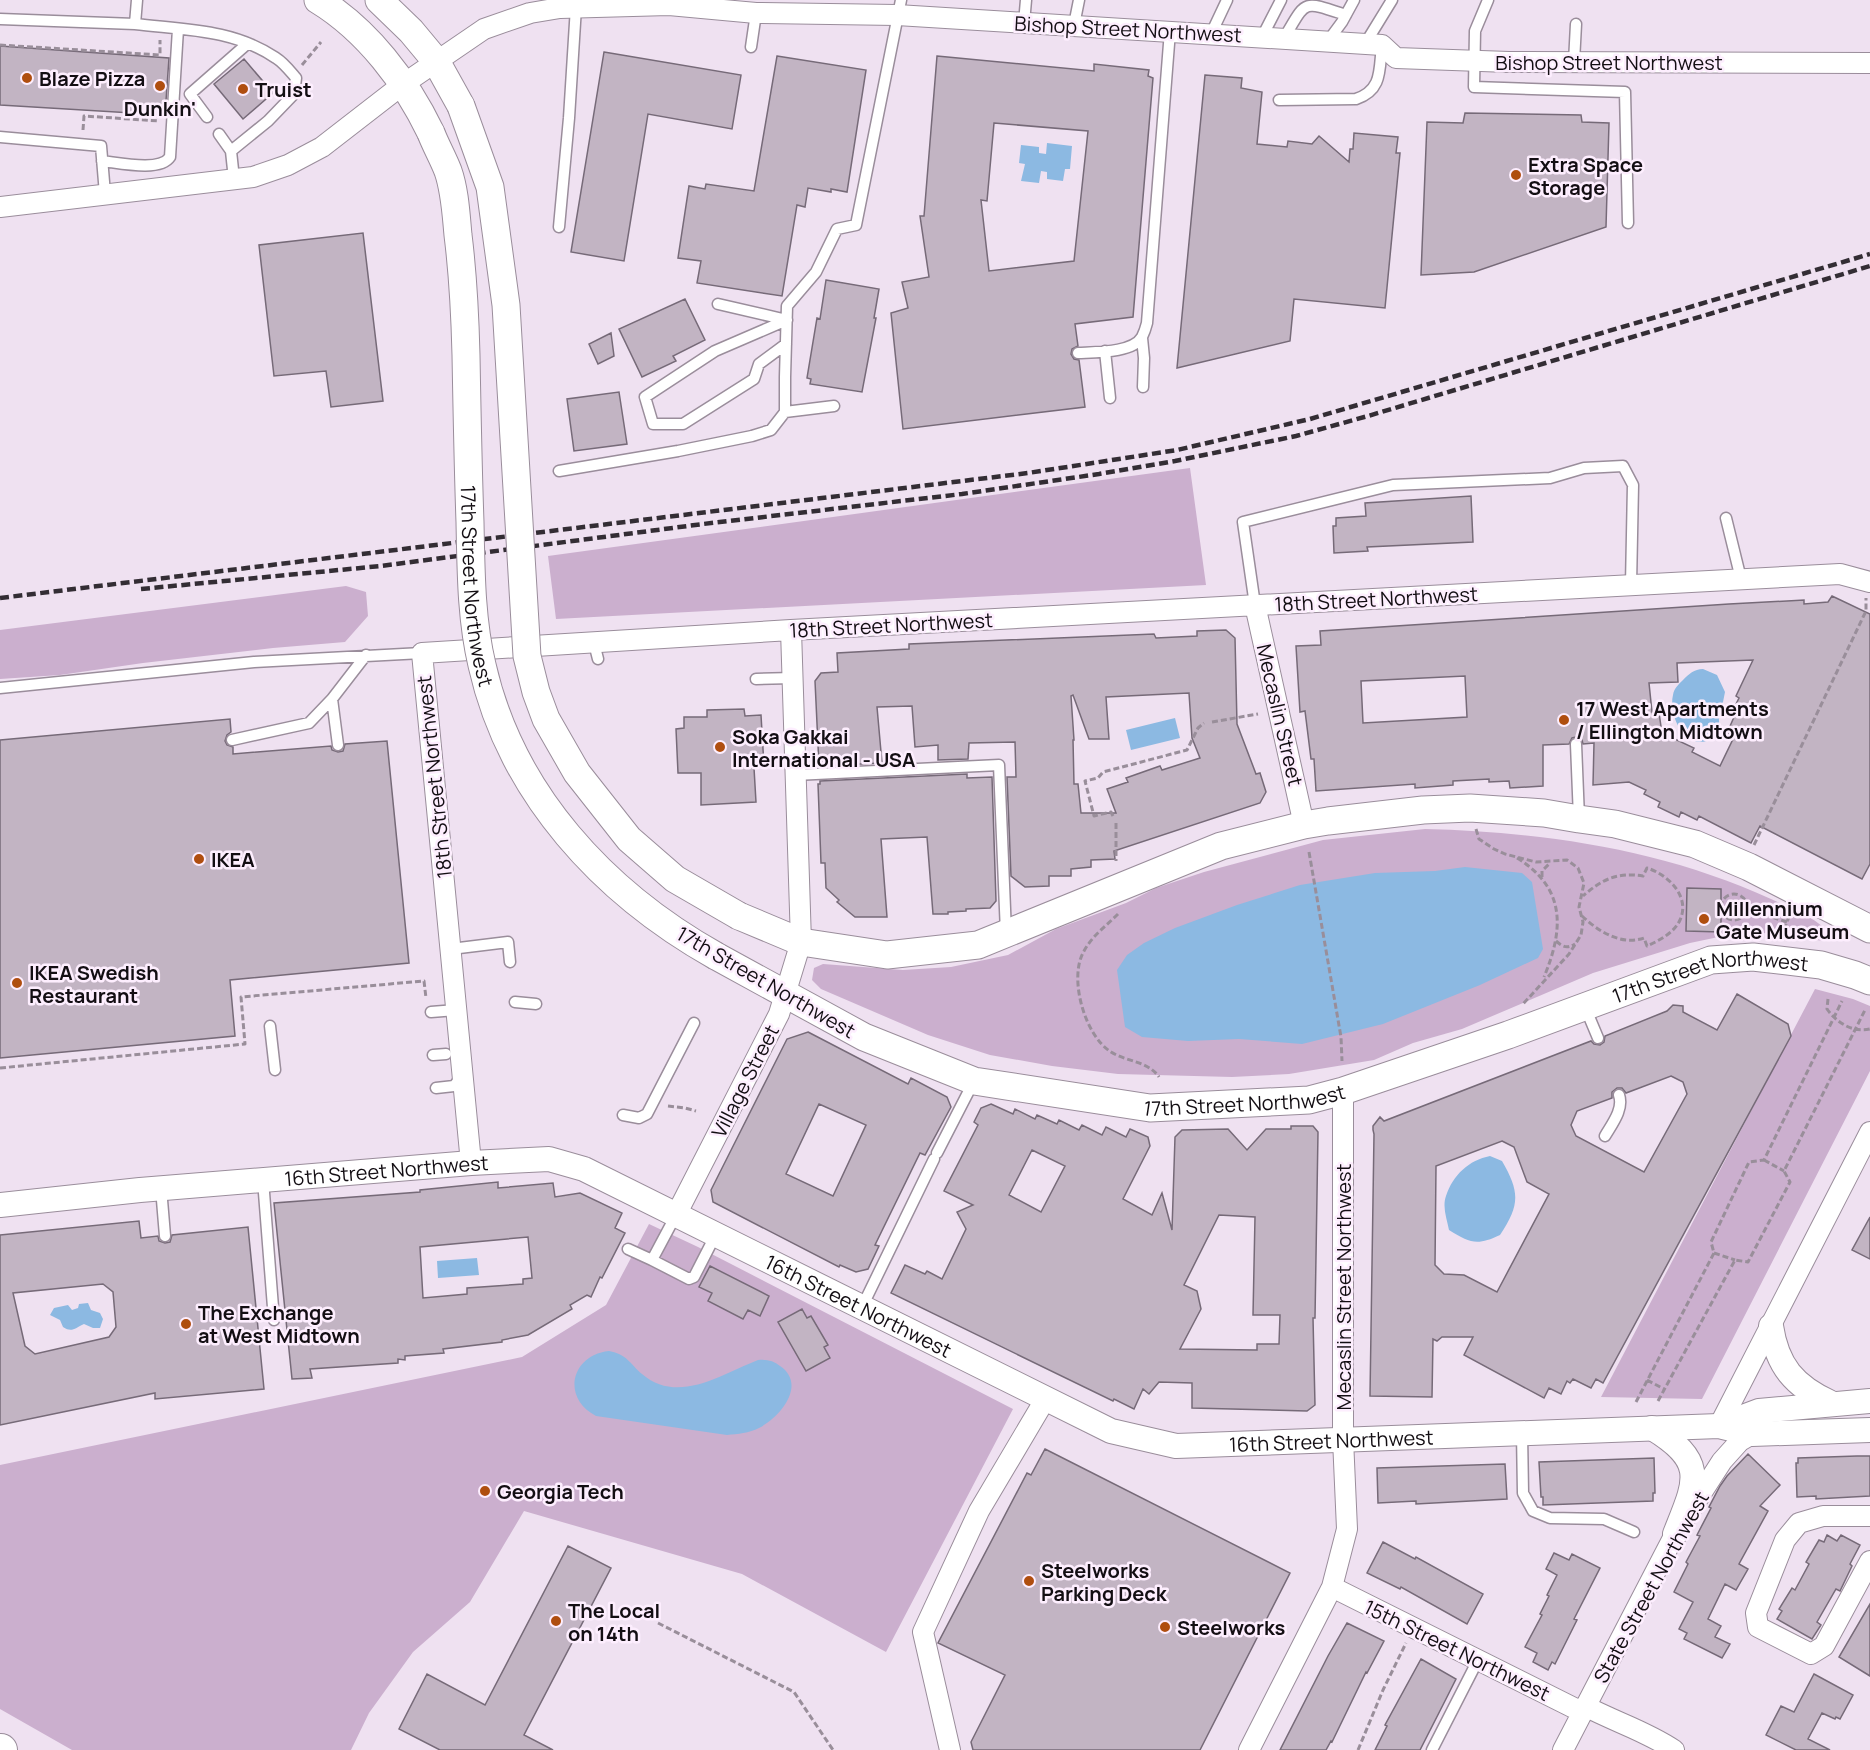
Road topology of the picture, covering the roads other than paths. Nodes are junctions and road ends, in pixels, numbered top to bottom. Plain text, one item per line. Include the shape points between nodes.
1 (137, 0) edge
2 (318, 0) edge
3 (379, 0) edge
4 (1026, 0) edge
5 (1079, 0) edge
6 (1227, 0) edge
7 (1281, 0) edge
8 (1354, 0) edge
9 (1392, 0) edge
10 (1488, 0) edge
11 (608, 3) edge
12 (565, 5) edge
13 (899, 8) edge
14 (756, 13) junction
15 (1346, 15) junction
16 (0, 19) edge
17 (1024, 23) junction
18 (135, 24) junction
19 (1576, 24) dead end
20 (1074, 25) junction
21 (178, 28) junction
22 (1170, 31) junction
23 (1211, 34) junction
24 (1262, 37) junction
25 (1284, 38) junction
26 (1328, 41) junction
27 (247, 44) junction
28 (1373, 44) junction
29 (751, 47) dead end
30 (1473, 60) junction
31 (436, 61) junction
32 (1574, 62) junction
33 (1870, 63) edge
34 (402, 85) junction
35 (1280, 100) dead end
36 (207, 117) dead end
37 (219, 134) dead end
38 (0, 137) edge
39 (231, 151) junction
40 (102, 161) junction
41 (234, 179) junction
42 (105, 194) junction
43 (0, 207) edge
44 (1628, 223) dead end
45 (559, 227) dead end
46 (718, 304) dead end
47 (787, 320) junction
48 (1142, 338) junction
49 (786, 344) junction
50 (1105, 351) junction
51 (1078, 353) dead end
52 (1143, 387) dead end
53 (1110, 398) dead end
54 (834, 406) dead end
55 (785, 412) junction
56 (559, 471) dead end
57 (1726, 518) dead end
58 (1741, 579) junction
59 (1631, 585) junction
60 (1868, 587) edge
61 (1255, 605) junction
62 (791, 630) junction
63 (422, 654) junction
64 (366, 656) junction
65 (793, 678) junction
66 (756, 679) dead end
67 (0, 688) edge
68 (332, 699) junction
69 (232, 741) dead end
70 (1576, 744) dead end
71 (338, 745) dead end
72 (795, 775) junction
73 (1579, 819) junction
74 (1304, 825) junction
75 (1870, 929) edge
76 (1006, 933) junction
77 (801, 942) junction
78 (451, 949) junction
79 (510, 962) dead end
80 (1870, 981) edge
81 (785, 994) junction
82 (515, 1002) dead end
83 (536, 1004) dead end
84 (429, 1007) road end
85 (1585, 1007) junction
86 (456, 1010) junction
87 (694, 1023) dead end
88 (270, 1026) dead end
89 (1598, 1038) dead end
90 (446, 1054) dead end
91 (433, 1056) dead end
92 (275, 1070) dead end
93 (463, 1075) junction
94 (974, 1082) junction
95 (436, 1088) dead end
96 (1343, 1091) junction
97 (1619, 1095) dead end
98 (623, 1115) dead end
99 (1870, 1132) edge
100 (1605, 1136) dead end
101 (471, 1163) junction
102 (263, 1180) junction
103 (161, 1188) junction
104 (0, 1205) edge
105 (676, 1215) junction
106 (716, 1234) junction
107 (165, 1236) dead end
108 (628, 1248) dead end
109 (652, 1260) junction
110 (862, 1306) junction
111 (274, 1320) dead end
112 (1771, 1326) junction
113 (1046, 1398) junction
114 (1870, 1401) edge
115 (1831, 1403) junction
116 (1719, 1426) junction
117 (1652, 1428) junction
118 (1870, 1430) edge
119 (1522, 1433) junction
120 (1752, 1434) junction
121 (1343, 1439) junction
122 (1870, 1516) edge
123 (1634, 1532) dead end
124 (1675, 1534) junction
125 (1870, 1561) edge
126 (1332, 1587) junction
127 (1478, 1659) junction
128 (1584, 1709) junction
129 (951, 1750) edge
130 (1249, 1750) edge
131 (1432, 1750) edge
132 (1563, 1750) edge
133 (1674, 1750) edge

1 - 18 lane
2 - 34 main road, 17th Street Northwest via 376,49
3 - 31 main road
4 - 17 lane
5 - 20 lane
6 - 23 lane
7 - 24 lane
8 - 15 lane
9 - 28 lane
10 - 30 lane via 1475,31
11 - 12 street, Bishop Street Northwest
11 - 14 street, Bishop Street Northwest
12 - 31 street, Bishop Street Northwest via 484,28
12 - 45 lane via 569,118
13 - 14 street, Bishop Street Northwest
13 - 17 street, Bishop Street Northwest
13 - 47 lane via 856,225 837,229 816,272 788,306
14 - 29 lane
15 - 25 lane via 1308,3
15 - 26 lane
16 - 18 lane
17 - 20 street, Bishop Street Northwest
18 - 21 lane
19 - 32 lane
20 - 22 street, Bishop Street Northwest
21 - 27 lane via 231,36
21 - 40 lane via 170,157 156,166
22 - 23 street, Bishop Street Northwest
22 - 48 lane via 1150,294
23 - 24 street, Bishop Street Northwest
24 - 25 street, Bishop Street Northwest
25 - 26 street, Bishop Street Northwest
26 - 28 street, Bishop Street Northwest
27 - 36 lane via 190,94
27 - 39 lane via 278,58 296,78 294,94
28 - 30 street, Bishop Street Northwest via 1396,58
28 - 35 lane via 1377,84 1368,95 1356,99
30 - 32 street, Bishop Street Northwest
30 - 44 lane via 1474,87 1625,92
31 - 34 street, Bishop Street Northwest
31 - 77 main road, bridge via 461,106 490,187 506,305 527,656 546,719 577,773 629,839 675,879 739,916
32 - 33 street, Bishop Street Northwest
34 - 41 street, Bishop Street Northwest via 322,147 288,165
34 - 81 main road, 17th Street Northwest, bridge via 418,107 448,172 456,212 464,291 472,596 481,664 504,735 548,812 596,868 648,912 693,943
37 - 39 lane
38 - 40 lane via 101,146
39 - 41 lane
40 - 42 lane
41 - 42 street, Bishop Street Northwest
42 - 43 street, Bishop Street Northwest
46 - 47 lane
47 - 49 lane
47 - 49 lane via 715,351 645,397 653,424 683,424 754,379 759,364
48 - 50 lane via 1131,346
48 - 52 lane
49 - 55 lane
50 - 51 lane
50 - 53 lane
54 - 55 lane
55 - 56 lane via 771,430 752,436
57 - 58 lane
58 - 59 street, 18th Street Northwest
58 - 60 street, 18th Street Northwest via 1840,574
59 - 61 street, 18th Street Northwest
59 - 61 lane via 1633,485 1623,466 1584,468 1550,478 1393,485 1243,522
61 - 62 street, 18th Street Northwest
61 - 74 street, Mecaslin Street
62 - 63 street, 18th Street Northwest via 596,651
62 - 65 street, Village Street
63 - 64 lane
63 - 78 street, 18th Street Northwest
64 - 67 lane via 254,662
64 - 68 lane
65 - 66 lane
65 - 72 street, Village Street
68 - 69 lane via 309,723
68 - 71 lane
70 - 73 lane
72 - 76 lane via 999,765
72 - 77 street, Village Street
73 - 74 main road via 1470,808
73 - 75 main road via 1695,844
74 - 76 main road via 1221,846
76 - 77 main road via 978,945 887,956
77 - 81 street, Village Street
78 - 79 lane via 508,942
78 - 86 street, 18th Street Northwest
80 - 85 main road, 17th Street Northwest via 1821,965 1754,957 1711,960
81 - 94 main road, 17th Street Northwest via 864,1037
81 - 105 street, Village Street via 779,1014
82 - 83 lane
84 - 86 lane
85 - 89 lane
85 - 96 main road, 17th Street Northwest
86 - 93 street, 18th Street Northwest
87 - 98 lane via 647,1114 639,1118
88 - 92 lane
90 - 91 lane
93 - 95 lane via 454,1086
93 - 101 street, 18th Street Northwest
94 - 96 main road, 17th Street Northwest via 1150,1108 1309,1100
94 - 110 lane
96 - 121 street, Mecaslin Street Northwest
97 - 100 lane via 1619,1111
99 - 112 street
101 - 102 street, 16th Street Northwest
101 - 105 street, 16th Street Northwest via 549,1159 584,1169
102 - 103 street, 16th Street Northwest
102 - 111 lane
103 - 104 street, 16th Street Northwest
103 - 107 lane
105 - 106 street, 16th Street Northwest
105 - 109 lane
106 - 109 lane via 694,1277 689,1279
106 - 110 street, 16th Street Northwest
108 - 109 lane
110 - 113 street, 16th Street Northwest
112 - 115 street via 1784,1368 1808,1390
112 - 116 street
113 - 121 street, 16th Street Northwest via 1111,1431 1176,1446
113 - 129 street via 979,1511 923,1632
114 - 115 street, 16th Street Northwest
115 - 116 street, 16th Street Northwest via 1759,1411
116 - 117 street, 16th Street Northwest
116 - 120 street, 16th Street Northwest
117 - 119 street, 16th Street Northwest
117 - 124 street via 1686,1454 1694,1475 1691,1495
118 - 120 street, 16th Street Northwest
119 - 121 street, 16th Street Northwest
119 - 123 lane via 1523,1493 1533,1511 1550,1518 1604,1519
120 - 124 street, State Street Northwest via 1722,1461
121 - 126 street, Mecaslin Street Northwest via 1347,1529
122 - 125 street via 1823,1516 1799,1523 1785,1540 1760,1602 1756,1613 1758,1627 1811,1653 1824,1646
124 - 128 street, State Street Northwest
126 - 127 street, 15th Street Northwest
126 - 130 street, Mecaslin Street Northwest
127 - 128 street, 15th Street Northwest
127 - 131 lane
128 - 132 street, State Street Northwest
128 - 133 street, 15th Street Northwest via 1654,1737

